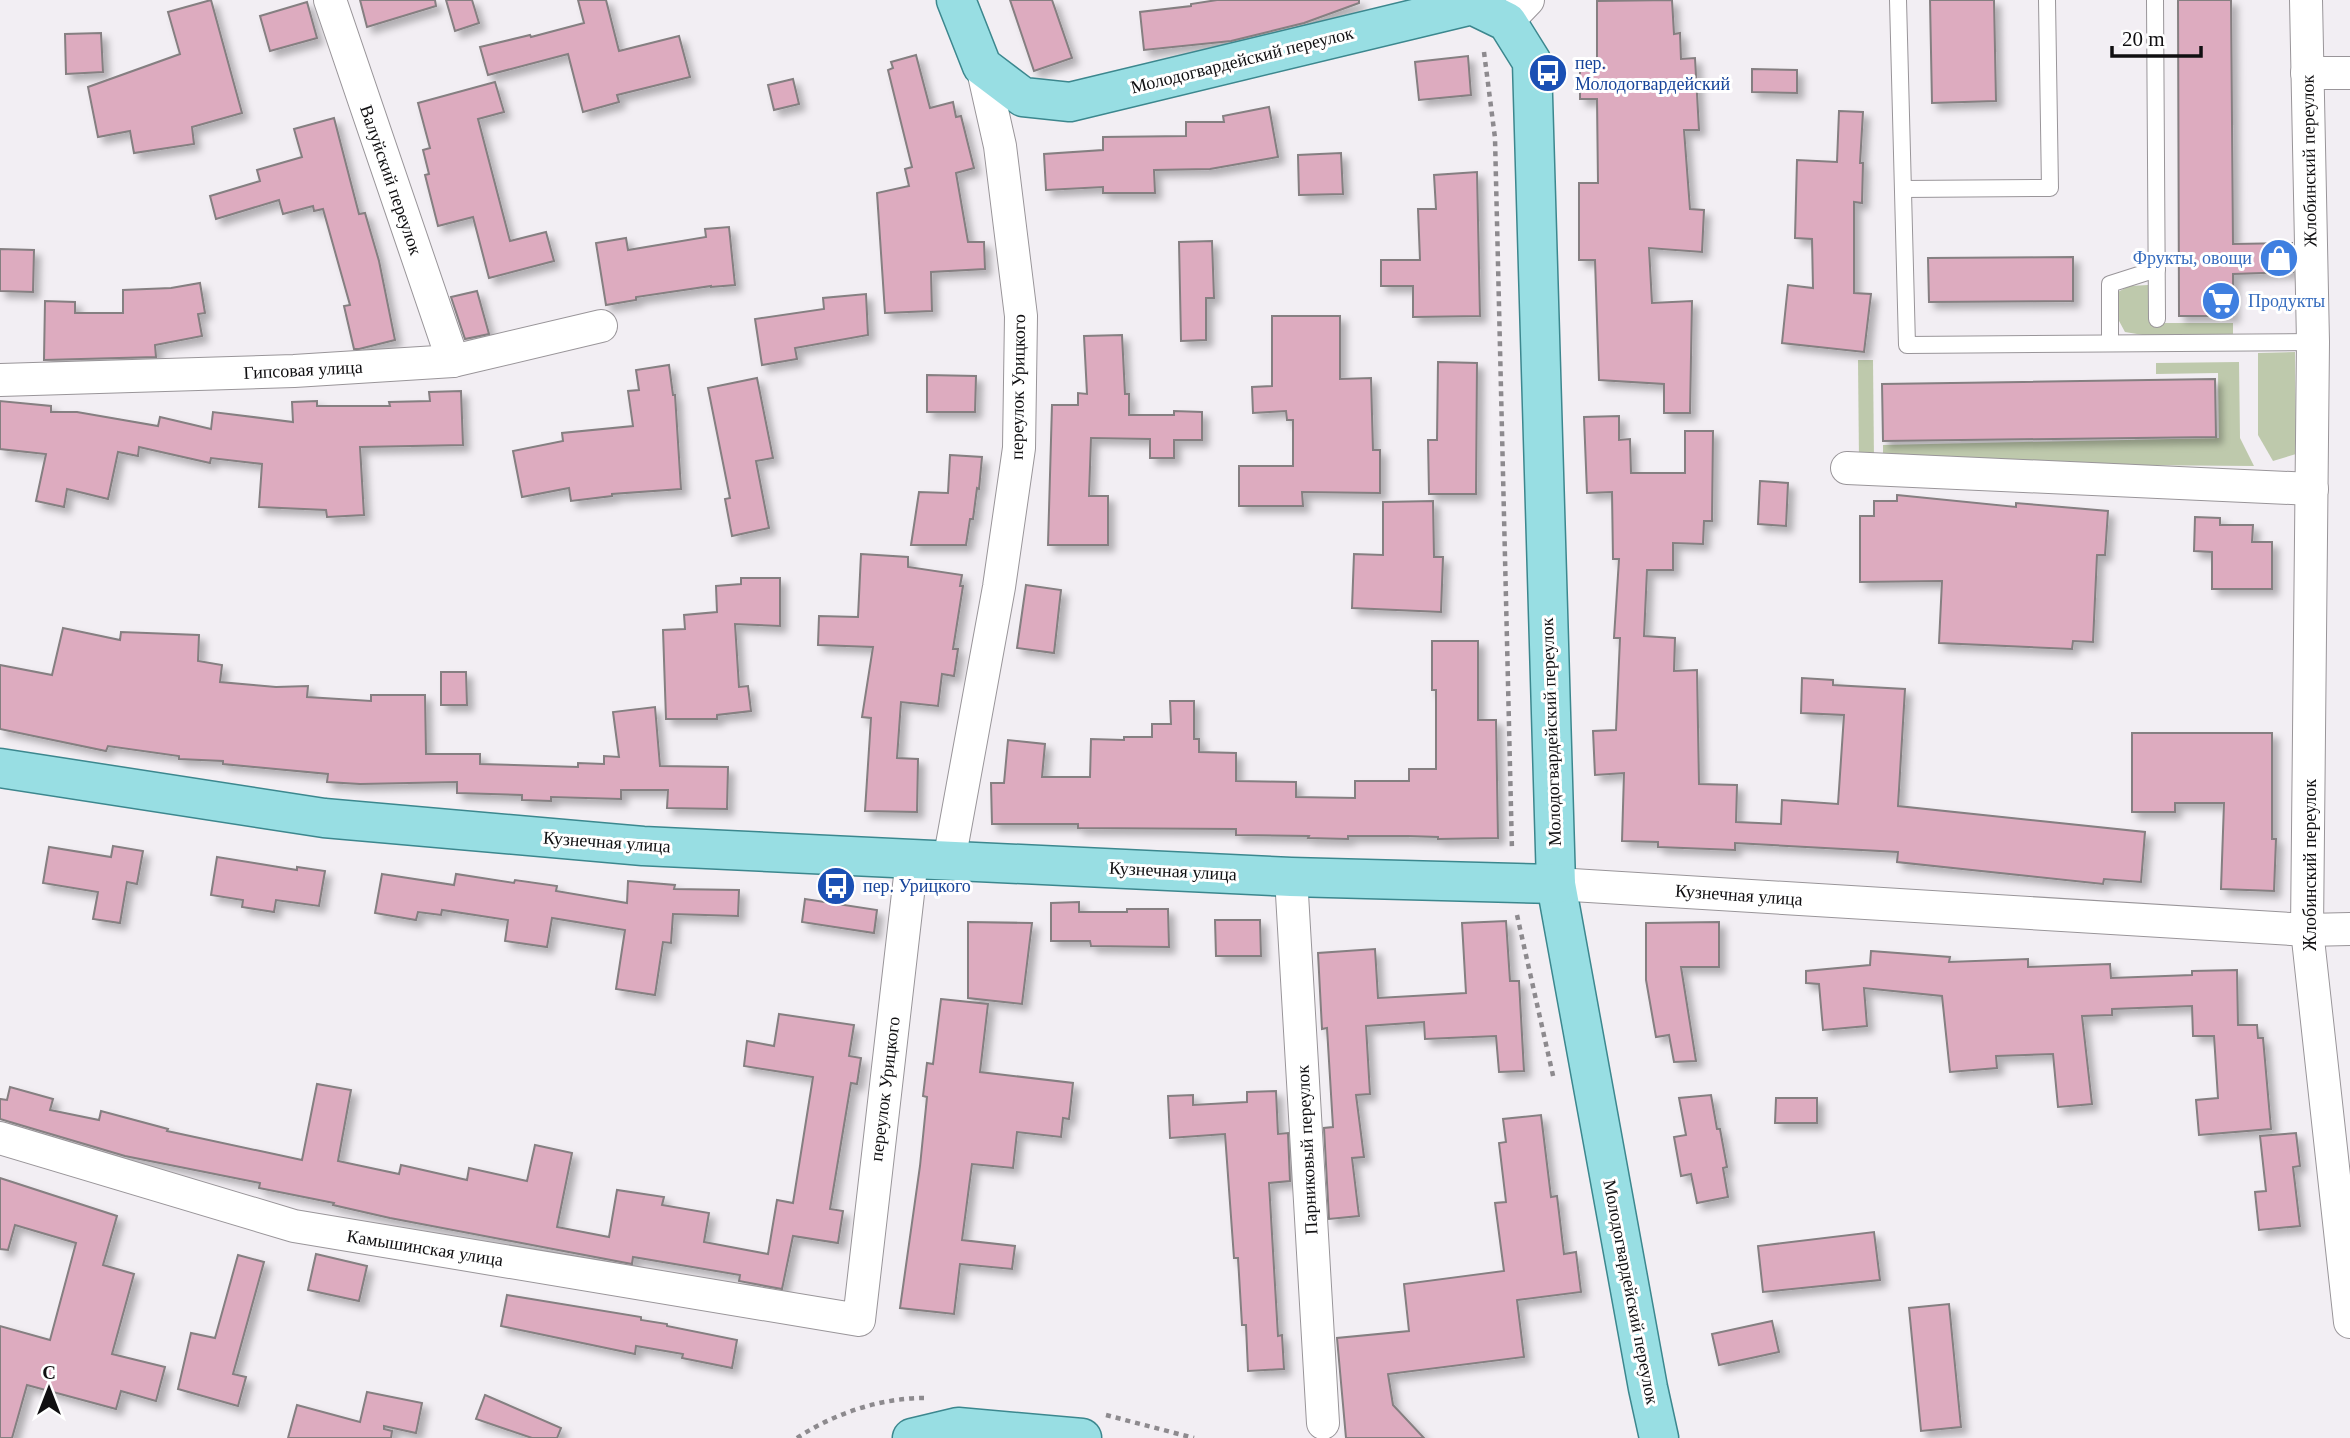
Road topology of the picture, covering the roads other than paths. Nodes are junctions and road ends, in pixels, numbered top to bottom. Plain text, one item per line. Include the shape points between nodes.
1 (330, 0) edge
2 (956, 0) edge
3 (1898, 0) edge
4 (2047, 0) edge
5 (2155, 0) edge
6 (2306, 0) edge
7 (1507, 23) edge
8 (982, 66) junction
9 (2307, 73) junction
10 (2350, 73) edge
11 (1903, 189) junction
12 (2157, 270) junction
13 (2157, 319) dead end
14 (601, 326) dead end
15 (2110, 342) junction
16 (2314, 342) junction
17 (453, 360) junction
18 (0, 380) edge
19 (1847, 468) dead end
20 (2312, 489) junction
21 (0, 768) edge
22 (912, 859) junction
23 (949, 861) junction
24 (1291, 877) junction
25 (1556, 884) junction
26 (2350, 929) edge
27 (2307, 930) junction
28 (0, 1138) edge
29 (859, 1320) joint
30 (2350, 1322) edge
31 (1323, 1423) dead end
32 (912, 1438) edge
33 (1082, 1438) edge
34 (1660, 1438) edge

1 - 17 street, Валуйский переулок
2 - 8 main road, переулок Урицкого
3 - 11 lane
4 - 11 lane via 2050,188
5 - 12 lane
6 - 9 street, Жлобинский переулок
7 - 8 main road, Молодогвардейский переулок via 1472,5 1070,102 1023,97
7 - 25 main road, Молодогвардейский переулок via 1532,62 1533,79
8 - 23 street, переулок Урицкого via 1000,146 1021,316 1019,448 999,587
9 - 10 street
9 - 16 street, Жлобинский переулок
11 - 15 lane via 1907,345
12 - 13 lane
12 - 15 lane via 2110,284
14 - 17 street, Гипсовая улица
15 - 16 lane
16 - 20 street, Жлобинский переулок
17 - 18 street, Гипсовая улица via 294,371
19 - 20 street
20 - 27 street, Жлобинский переулок
21 - 22 main road, Кузнечная улица via 324,818 643,846
22 - 23 main road, Кузнечная улица
22 - 29 street, переулок Урицкого
23 - 24 main road, Кузнечная улица
24 - 25 main road, Кузнечная улица
24 - 31 street, Парниковый переулок
25 - 27 street, Кузнечная улица
25 - 34 main road, Молодогвардейский переулок
26 - 27 street, Кузнечная улица
27 - 30 street, Жлобинский переулок
28 - 29 street, Камышинская улица via 294,1226
32 - 33 main road via 958,1427

